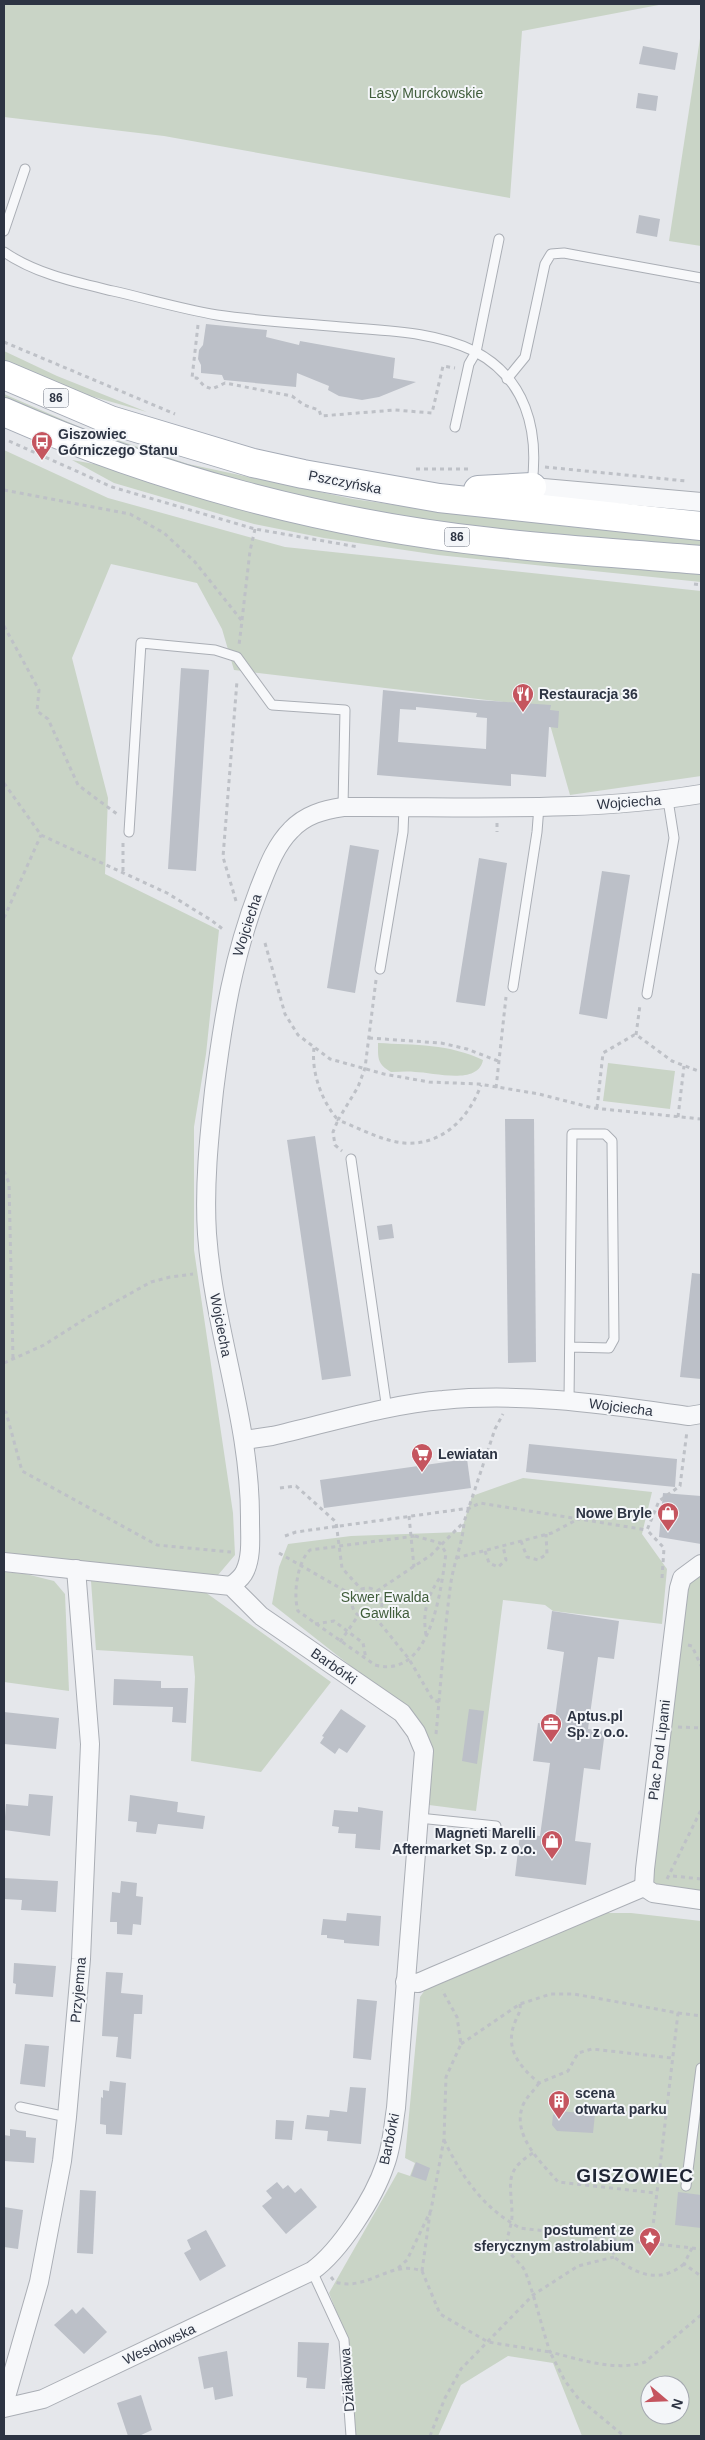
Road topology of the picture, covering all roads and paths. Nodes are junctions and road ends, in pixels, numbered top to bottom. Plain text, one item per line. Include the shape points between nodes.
1 (25, 169) dead end
2 (4, 231) edge
3 (499, 239) dead end
4 (4, 252) edge
5 (701, 278) edge
6 (199, 312) junction
7 (4, 342) edge
8 (476, 352) junction
9 (468, 370) junction
10 (4, 375) edge
11 (506, 379) junction
12 (4, 412) edge
13 (176, 415) dead end
14 (455, 427) dead end
15 (4, 438) edge
16 (69, 467) dead end
17 (411, 469) dead end
18 (478, 469) dead end
19 (533, 476) junction
20 (693, 482) dead end
21 (440, 498) junction
22 (701, 502) edge
23 (701, 526) edge
24 (255, 529) dead end
25 (701, 560) edge
26 (242, 621) dead end
27 (4, 626) edge
28 (4, 783) edge
29 (701, 794) edge
30 (668, 800) junction
31 (539, 806) junction
32 (344, 807) junction
33 (404, 807) junction
34 (122, 818) dead end
35 (126, 834) joint
36 (41, 835) junction
37 (123, 872) junction
38 (4, 918) edge
39 (224, 930) dead end
40 (265, 943) dead end
41 (380, 969) joint
42 (513, 986) joint
43 (647, 994) joint
44 (636, 1035) junction
45 (369, 1038) junction
46 (314, 1048) junction
47 (498, 1061) junction
48 (684, 1066) junction
49 (365, 1068) junction
50 (701, 1072) edge
51 (481, 1085) junction
52 (496, 1088) junction
53 (596, 1108) junction
54 (678, 1117) junction
55 (338, 1120) junction
56 (701, 1120) edge
57 (351, 1159) joint
58 (4, 1171) edge
59 (193, 1274) dead end
60 (570, 1348) junction
61 (13, 1358) junction
62 (4, 1363) edge
63 (511, 1398) junction
64 (569, 1400) junction
65 (387, 1410) junction
66 (4, 1412) edge
67 (695, 1415) edge
68 (244, 1440) junction
69 (280, 1488) dead end
70 (470, 1508) junction
71 (409, 1516) junction
72 (578, 1519) junction
73 (464, 1522) junction
74 (336, 1526) junction
75 (646, 1530) junction
76 (546, 1534) junction
77 (285, 1536) dead end
78 (411, 1536) junction
79 (521, 1541) junction
80 (441, 1544) junction
81 (339, 1545) junction
82 (503, 1546) junction
83 (485, 1551) junction
84 (231, 1552) dead end
85 (279, 1553) dead end
86 (456, 1558) junction
87 (4, 1562) edge
88 (701, 1564) edge
89 (302, 1567) junction
90 (414, 1567) junction
91 (76, 1569) junction
92 (442, 1573) junction
93 (662, 1583) dead end
94 (231, 1586) junction
95 (361, 1590) junction
96 (377, 1591) junction
97 (354, 1596) junction
98 (358, 1616) junction
99 (375, 1617) junction
100 (315, 1624) junction
101 (348, 1631) junction
102 (426, 1638) junction
103 (340, 1642) junction
104 (685, 1644) dead end
105 (409, 1659) junction
106 (366, 1660) junction
107 (701, 1666) edge
108 (439, 1702) junction
109 (674, 1727) dead end
110 (701, 1728) edge
111 (424, 1751) junction
112 (701, 1810) edge
113 (419, 1818) junction
114 (496, 1826) dead end
115 (668, 1876) dead end
116 (644, 1887) junction
117 (701, 1900) edge
118 (434, 1976) junction
119 (406, 1982) junction
120 (520, 2004) junction
121 (678, 2013) junction
122 (701, 2016) edge
123 (461, 2044) junction
124 (672, 2058) junction
125 (701, 2068) edge
126 (539, 2083) junction
127 (20, 2107) dead end
128 (68, 2117) junction
129 (444, 2139) junction
130 (533, 2153) junction
131 (686, 2186) dead end
132 (656, 2193) junction
133 (431, 2210) junction
134 (511, 2223) junction
135 (612, 2239) junction
136 (651, 2243) junction
137 (692, 2248) junction
138 (701, 2249) edge
139 (614, 2257) junction
140 (684, 2264) junction
141 (397, 2268) junction
142 (422, 2271) junction
143 (312, 2272) junction
144 (701, 2276) edge
145 (340, 2284) dead end
146 (533, 2295) junction
147 (701, 2315) edge
148 (488, 2342) junction
149 (550, 2352) junction
150 (4, 2406) edge
151 (351, 2436) edge
152 (430, 2436) edge
153 (624, 2436) edge

1 - 2 lane
3 - 8 lane
4 - 6 lane via 26,266 74,282
5 - 11 lane via 564,253 551,254 545,264 525,357
6 - 8 lane via 378,328 449,340
6 - 9 path via 192,378 212,389 225,383 292,396 319,410 321,416 394,410 432,413 443,366
7 - 13 path
8 - 9 lane
8 - 11 lane via 498,368
9 - 14 lane
10 - 21 main road, Pszczyńska / 86 via 110,420 253,463 378,489
11 - 19 lane via 520,394 532,427
12 - 25 main road, 86 via 157,471 355,521 490,542
15 - 16 path
17 - 18 path
19 - 20 path
19 - 21 main road
19 - 22 street
21 - 23 main road, Pszczyńska / 86
24 - 26 path
27 - 34 path via 39,690 37,711 48,719 78,785
28 - 36 path
29 - 30 street, Wojciecha
30 - 31 street, Wojciecha
30 - 43 lane via 674,838
31 - 33 street, Wojciecha
31 - 42 lane
32 - 33 street, Wojciecha
32 - 35 lane via 345,710 272,705 238,657 215,650 141,643
32 - 68 street, Wojciecha via 313,814 299,822 277,848 251,910 226,1001 209,1133 206,1218 215,1294
33 - 41 lane via 403,832
35 - 37 path
36 - 37 path
36 - 38 path
37 - 39 path via 167,893
40 - 46 path via 285,1014 298,1035
41 - 45 path via 376,974
42 - 47 path via 506,991
43 - 44 path via 641,1000
44 - 48 path
44 - 53 path via 603,1053
45 - 47 path via 441,1043
45 - 49 path
46 - 49 path via 330,1059
46 - 55 path via 313,1061 320,1089
47 - 52 path
48 - 50 path
48 - 54 path
49 - 51 path via 429,1082
49 - 55 path via 358,1088
51 - 52 path
51 - 55 path via 466,1115 436,1138 403,1143
52 - 53 path via 539,1094
53 - 54 path
54 - 56 path
55 - 57 path via 333,1132 335,1145
57 - 65 lane
58 - 61 path via 9,1183
59 - 61 path via 151,1282 44,1344
60 - 60 lane via 572,1134 605,1134 612,1141 614,1339 609,1348
60 - 64 lane
61 - 62 path
63 - 64 street, Wojciecha
63 - 65 street, Wojciecha via 442,1400
63 - 70 path via 495,1429
64 - 67 street, Wojciecha
65 - 68 street, Wojciecha
66 - 84 path via 22,1471 157,1545
67 - 75 path via 680,1486 659,1501
68 - 94 street, Wojciecha via 250,1495 249,1553 242,1577
69 - 74 path via 296,1486 336,1522
70 - 71 path
70 - 72 path via 480,1504
70 - 73 path
71 - 74 path
71 - 78 path
72 - 75 path
72 - 76 path
73 - 80 path
73 - 86 path
74 - 77 path
74 - 81 path
75 - 93 path via 664,1548
76 - 79 path
76 - 79 path via 547,1554 538,1560 527,1556
78 - 80 path
78 - 81 path
78 - 90 path
79 - 82 path
80 - 90 path
80 - 92 path via 446,1553
81 - 89 path via 310,1550
81 - 95 path via 344,1571
82 - 83 path
82 - 83 path via 506,1560 498,1567 489,1563
83 - 86 path
85 - 89 path
86 - 108 path via 444,1637
87 - 91 street
88 - 116 street, Plac Pod Lipami via 682,1578 679,1588
89 - 97 path
89 - 100 path via 296,1606 301,1615
90 - 96 path
91 - 94 street
91 - 128 street, Przyjemna via 90,1744 81,1959
92 - 102 path
92 - 102 path via 428,1595 423,1618
94 - 111 street, Barbórki via 261,1616 402,1714 416,1732
95 - 96 path via 371,1588
95 - 97 path
96 - 99 path via 383,1602
97 - 98 path via 352,1606
98 - 99 path
98 - 101 path
99 - 105 path
100 - 101 path via 334,1621
100 - 103 path
101 - 103 path
101 - 106 path via 364,1643
102 - 105 path via 419,1651
103 - 106 path
104 - 107 path via 692,1646
105 - 106 path via 386,1667
105 - 108 path via 433,1700
108 - 111 path via 435,1743
109 - 110 path
111 - 113 street, Barbórki
112 - 115 path
113 - 114 lane
113 - 119 street, Barbórki
116 - 117 street via 653,1893
116 - 118 street
118 - 119 street via 418,1983
118 - 123 path via 457,2017
119 - 143 street, Barbórki via 396,2108 386,2165 342,2242
120 - 121 path via 551,1994 574,1994
120 - 123 path
120 - 126 path via 521,2011 512,2036 514,2056 523,2070
121 - 122 path
121 - 124 path
123 - 129 path via 446,2077
124 - 126 path via 592,2049 578,2053 568,2072
124 - 132 path
125 - 131 lane
126 - 130 path via 523,2107 524,2138
127 - 128 lane
128 - 150 street, Przyjemna via 39,2282
129 - 133 path
129 - 134 path via 458,2169 487,2206
130 - 132 path via 558,2182
130 - 134 path via 515,2166 511,2178
132 - 136 path
133 - 141 path via 407,2260
133 - 142 path
134 - 135 path via 520,2228
134 - 146 path via 507,2237 509,2250 524,2269
135 - 136 path
135 - 139 path
136 - 137 path
137 - 138 path
137 - 140 path
139 - 140 path via 628,2268 660,2276 673,2273
139 - 146 path via 578,2266
140 - 144 path
141 - 142 path via 411,2267
141 - 145 path via 372,2280
142 - 148 path via 440,2314
143 - 150 street, Wesołowska via 43,2399
143 - 151 lane, Działkowa via 344,2340
146 - 148 path
146 - 149 path
147 - 149 path via 645,2362 635,2365 591,2362
148 - 149 path
148 - 152 path via 462,2370 445,2398
149 - 153 path via 578,2398

